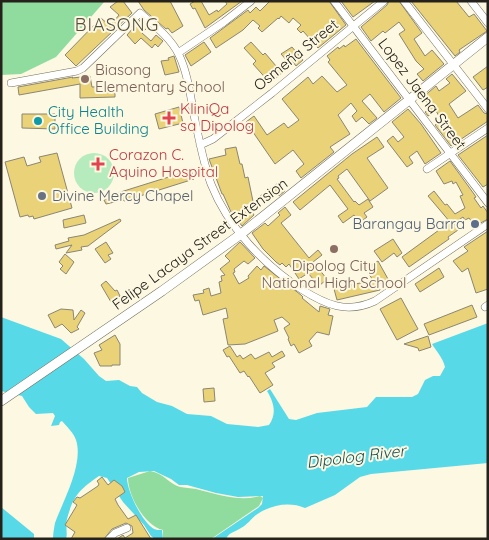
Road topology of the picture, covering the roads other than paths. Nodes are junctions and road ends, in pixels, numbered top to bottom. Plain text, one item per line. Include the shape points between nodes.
1 (251, 1) edge
2 (334, 1) edge
3 (384, 1) edge
4 (404, 1) edge
5 (471, 1) edge
6 (488, 23) edge
7 (353, 26) junction
8 (488, 37) edge
9 (178, 53) junction
10 (453, 64) junction
11 (12, 83) dead end
12 (409, 100) junction
13 (488, 109) edge
14 (488, 128) edge
15 (200, 145) junction
16 (449, 153) junction
17 (427, 169) dead end
18 (488, 204) edge
19 (488, 224) edge
20 (241, 234) junction
21 (3, 400) edge
22 (126, 528) dead end
23 (109, 539) edge

1 - 9 street
2 - 7 street, Lopez Jaena Street
3 - 7 street, Osmeña Street
4 - 10 street
5 - 6 street
7 - 12 street, Lopez Jaena Street
7 - 15 street, Osmeña Street via 213,139
8 - 10 main road, Felipe Lacaya Street Extension
9 - 11 street via 140,13 84,68
9 - 15 street via 186,74
10 - 12 main road, Felipe Lacaya Street Extension
10 - 13 street
12 - 16 street, Lopez Jaena Street
12 - 20 main road, Felipe Lacaya Street Extension
14 - 16 street
15 - 20 street via 210,182
16 - 17 street
16 - 18 street, Lopez Jaena Street
19 - 20 street via 376,302 351,308 327,303 294,285
20 - 21 main road, Felipe Lacaya Street Extension
22 - 23 street

